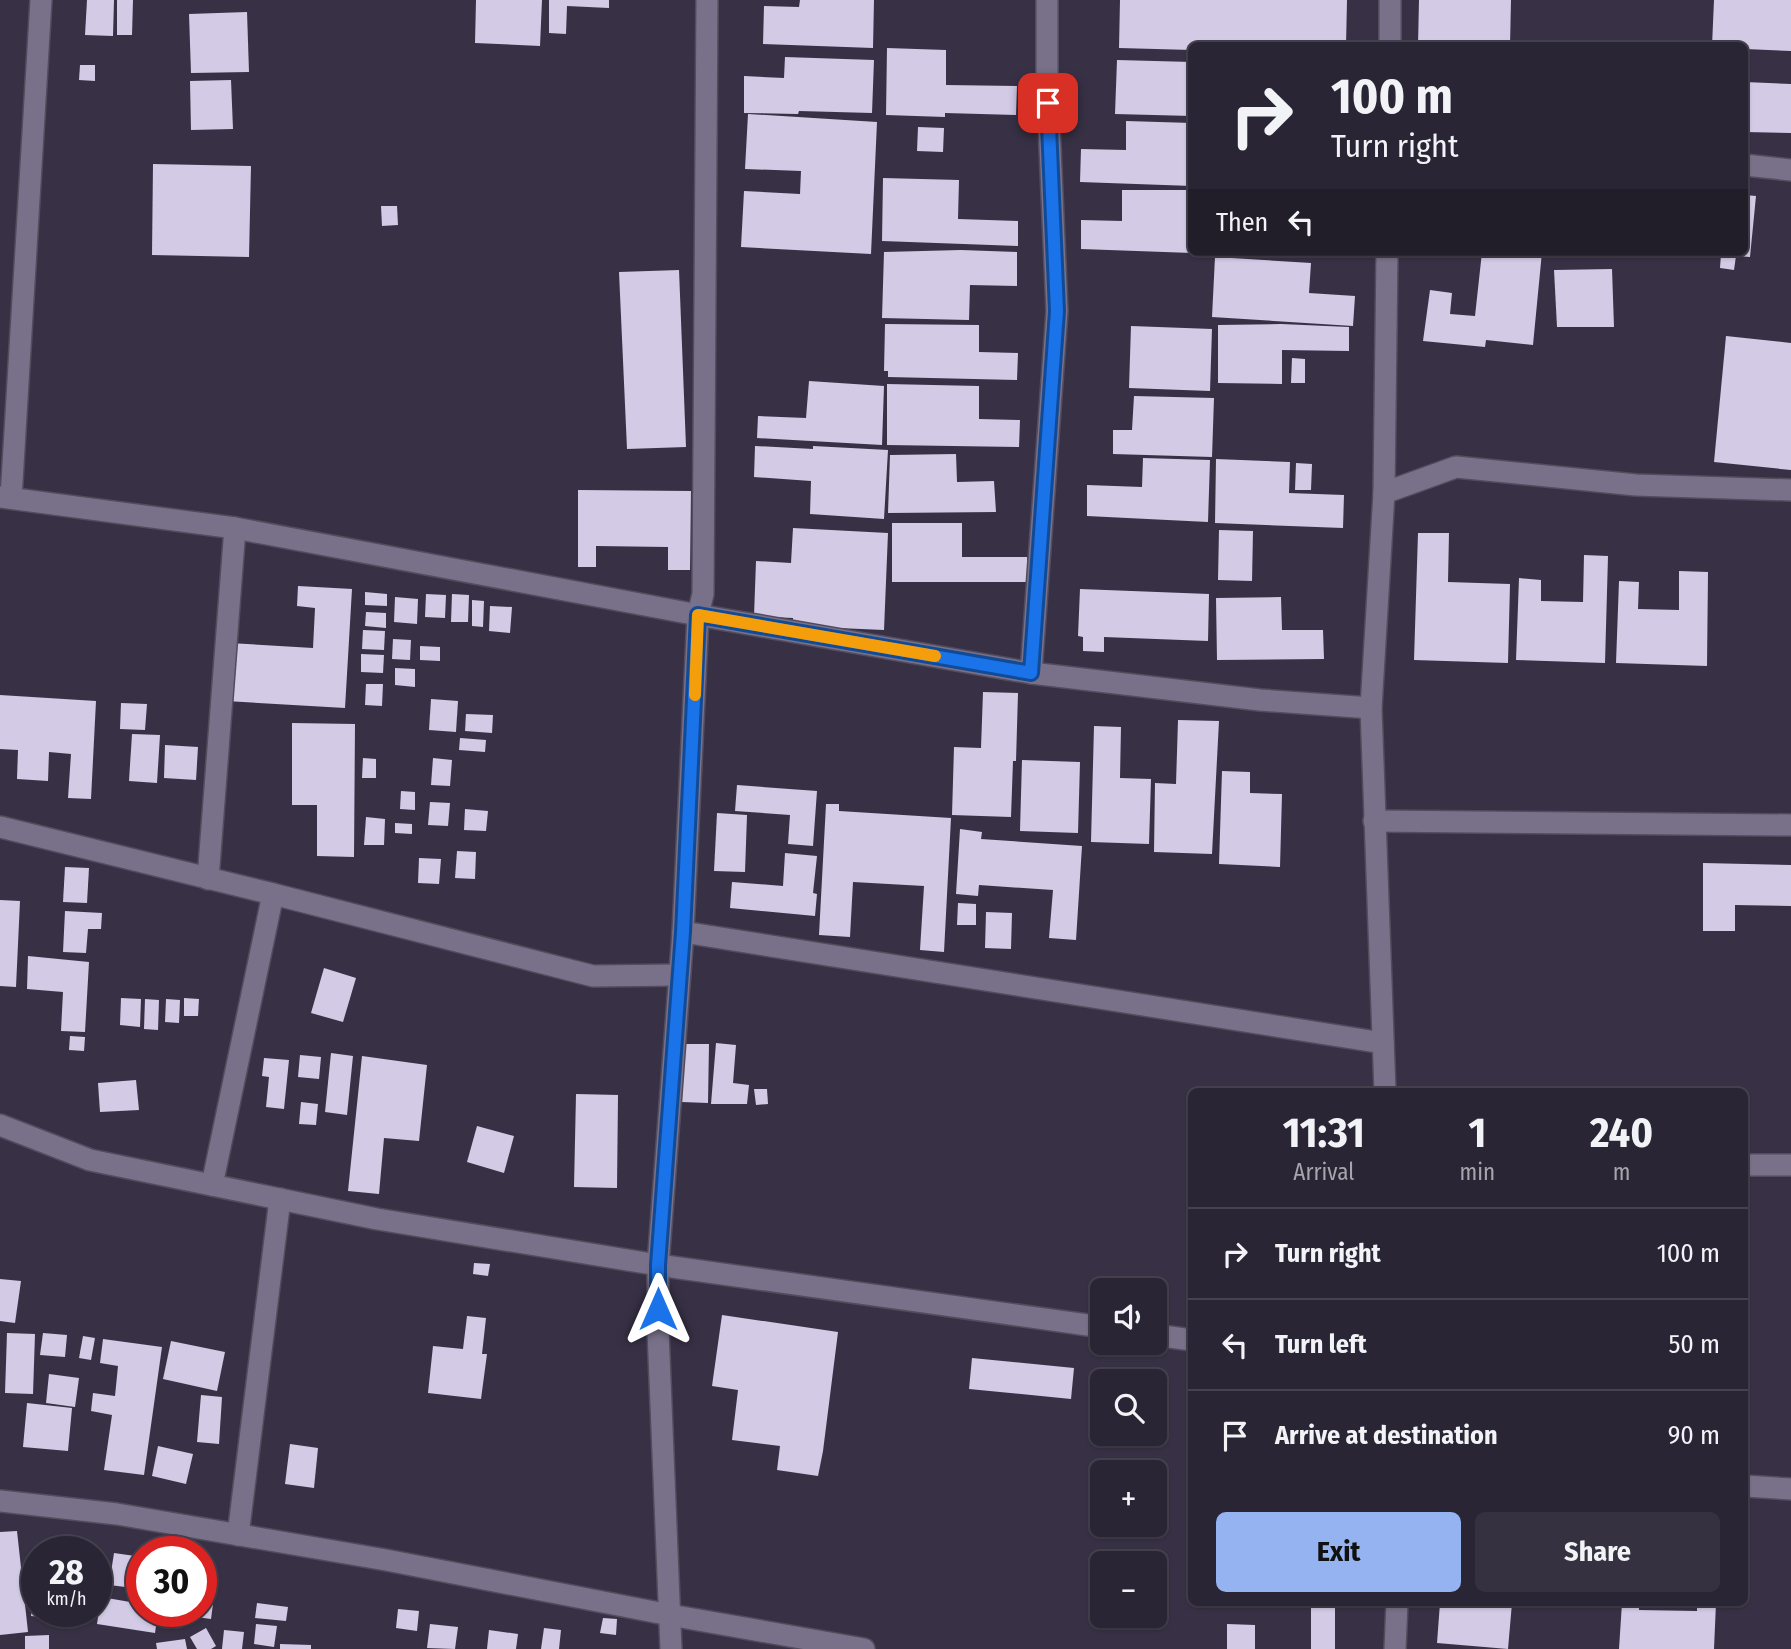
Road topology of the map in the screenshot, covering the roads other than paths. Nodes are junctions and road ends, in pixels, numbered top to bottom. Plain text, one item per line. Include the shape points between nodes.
1 (41, 0) edge
2 (707, 0) edge
3 (1047, 0) edge
4 (1390, 0) edge
5 (1390, 42) edge
6 (1748, 165) edge
7 (1791, 170) edge
8 (1387, 256) edge
9 (1791, 490) edge
10 (1384, 493) junction
11 (5, 498) edge
12 (235, 528) junction
13 (698, 615) junction
14 (1031, 673) junction
15 (1371, 708) junction
16 (1374, 821) junction
17 (1791, 825) edge
18 (0, 827) edge
19 (208, 878) junction
20 (273, 894) junction
21 (683, 932) junction
22 (679, 975) junction
23 (1383, 1044) junction
24 (1385, 1088) edge
25 (0, 1125) edge
26 (1748, 1165) edge
27 (1791, 1165) edge
28 (212, 1185) junction
29 (280, 1199) junction
30 (658, 1265) junction
31 (1090, 1325) edge
32 (1167, 1337) edge
33 (1188, 1339) edge
34 (1748, 1486) edge
35 (1791, 1489) edge
36 (0, 1501) edge
37 (238, 1535) junction
38 (1397, 1606) edge
39 (670, 1615) junction
40 (671, 1649) edge
41 (864, 1649) edge
42 (1395, 1649) edge

1 - 11 street
2 - 13 street via 703,594
3 - 14 street via 1057,311
4 - 5 street
6 - 7 street
8 - 10 street
9 - 10 street via 1636,485 1456,467
10 - 15 street
11 - 12 street
12 - 13 street
12 - 19 street
13 - 14 street
13 - 21 street
14 - 15 street
15 - 16 street
16 - 17 street
16 - 23 street
18 - 19 street
19 - 20 street
20 - 22 street via 593,976
20 - 28 street
21 - 22 street
21 - 23 street
22 - 30 street
23 - 24 street
25 - 28 street via 90,1160
26 - 27 street
28 - 29 street
29 - 30 street
29 - 37 street
30 - 31 street
30 - 39 street
32 - 33 street
34 - 35 street
36 - 37 street via 117,1514
37 - 39 street
38 - 42 street
39 - 40 street
39 - 41 street

